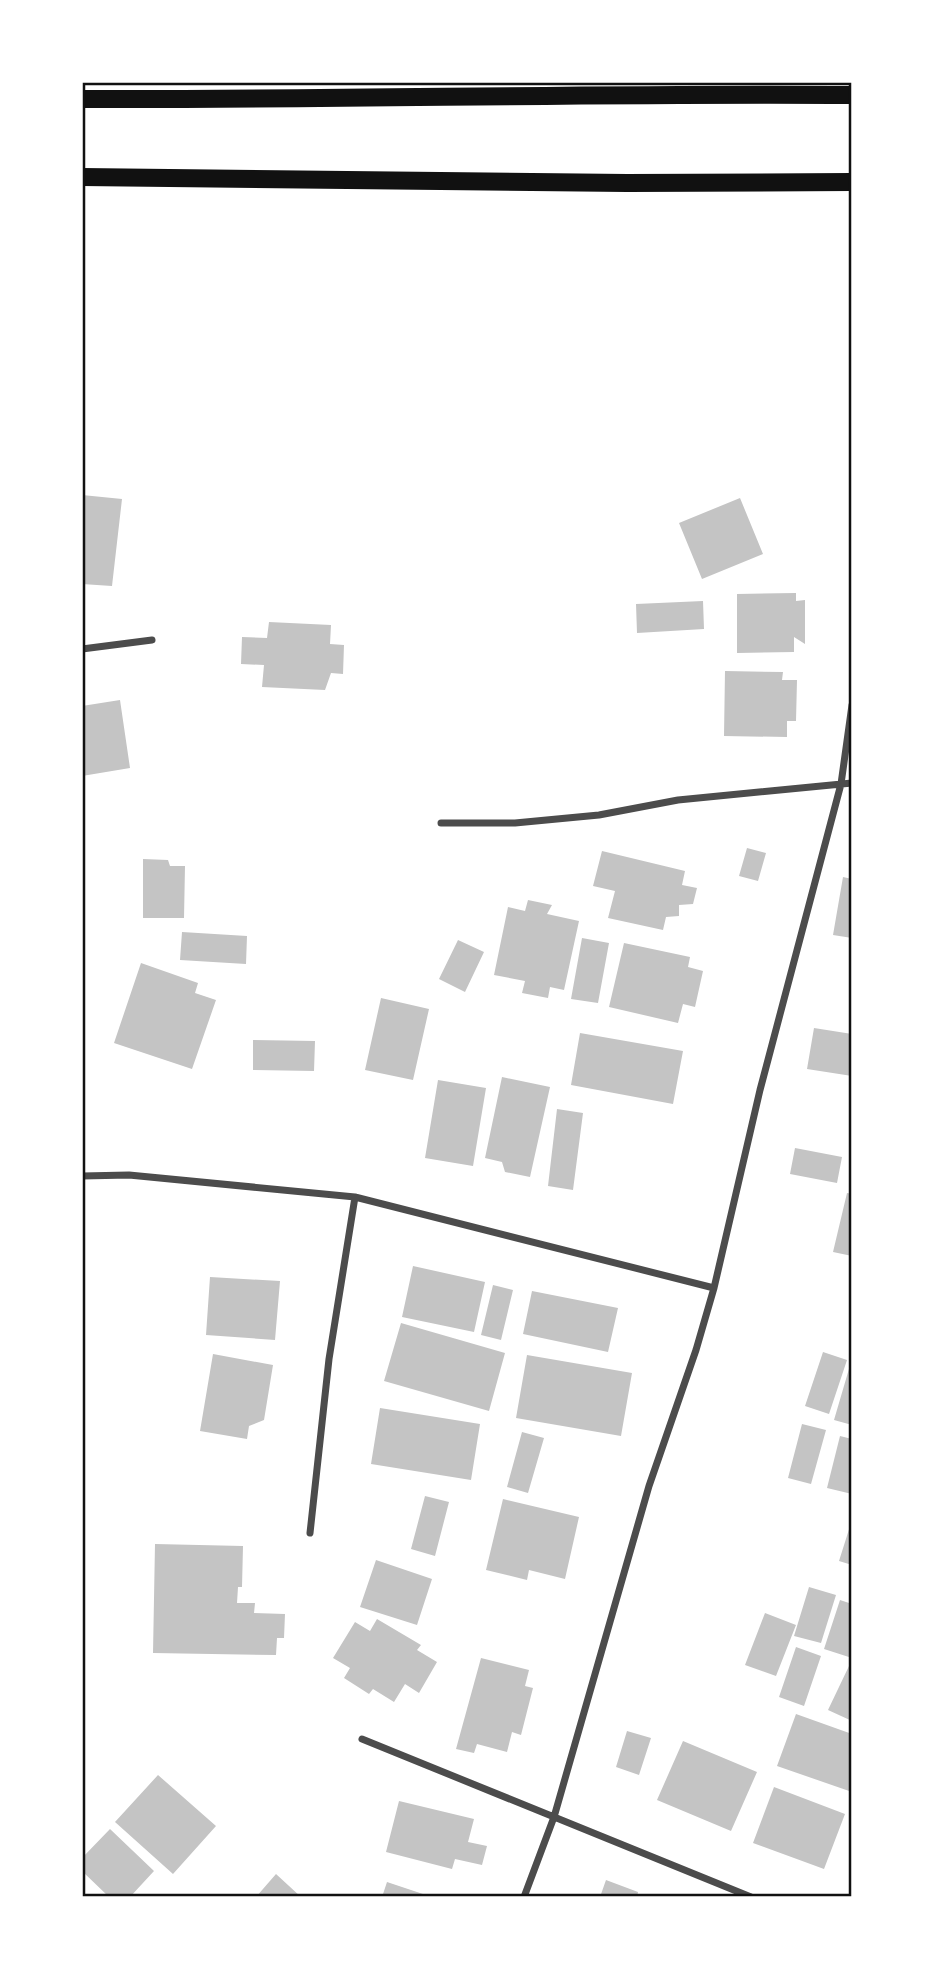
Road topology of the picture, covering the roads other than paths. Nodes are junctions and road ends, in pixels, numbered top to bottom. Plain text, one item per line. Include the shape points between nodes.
1 (852, 95) edge
2 (82, 99) edge
3 (82, 177) edge
4 (852, 182) edge
5 (152, 640) dead end
6 (82, 649) edge
7 (852, 705) edge
8 (852, 783) edge
9 (841, 784) junction
10 (441, 823) dead end
11 (82, 1175) edge
12 (355, 1198) junction
13 (714, 1287) junction
14 (310, 1533) dead end
15 (362, 1739) dead end
16 (554, 1817) junction
17 (524, 1897) edge
18 (751, 1897) edge

1 - 2 main road
3 - 4 main road
5 - 6 street
7 - 9 street
8 - 9 street
9 - 10 street via 678,800 600,816
9 - 13 street via 760,1090
11 - 12 street via 129,1175
12 - 13 street
12 - 14 street via 329,1359
13 - 16 street via 649,1486
15 - 16 street
16 - 17 street
16 - 18 street

